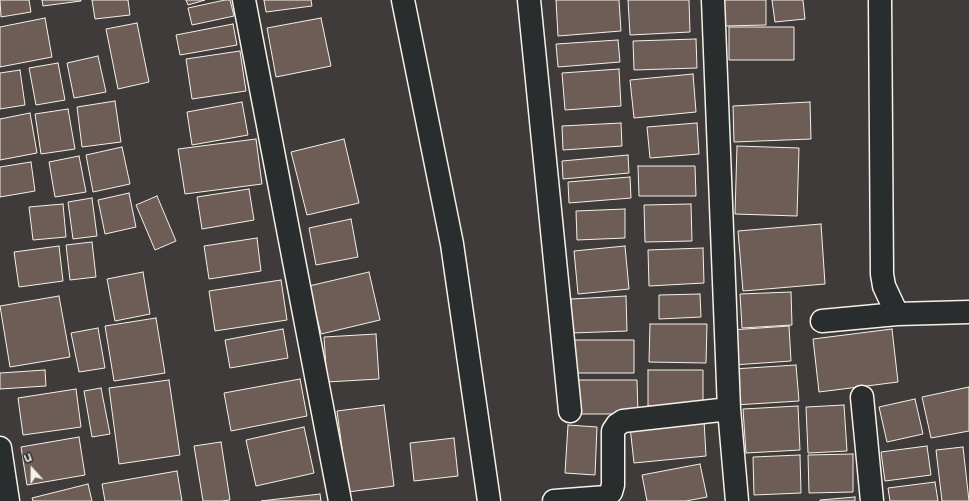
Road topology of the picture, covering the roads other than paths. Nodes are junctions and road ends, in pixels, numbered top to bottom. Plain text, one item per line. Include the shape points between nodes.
1 (244, 0) edge
2 (403, 0) edge
3 (529, 0) edge
4 (713, 0) edge
5 (880, 0) edge
6 (969, 312) edge
7 (897, 314) junction
8 (822, 321) dead end
9 (862, 397) dead end
10 (729, 409) junction
11 (570, 411) dead end
12 (0, 448) edge
13 (8, 501) edge
14 (340, 501) edge
15 (489, 501) edge
16 (554, 501) edge
17 (738, 501) edge
18 (872, 501) edge

1 - 14 street
2 - 15 street via 452,244
3 - 11 street
4 - 10 street
5 - 7 street via 882,274 884,286
6 - 7 street
7 - 8 street
9 - 18 street
10 - 16 street via 623,421 613,431 614,485 606,497
10 - 17 street
12 - 13 street

